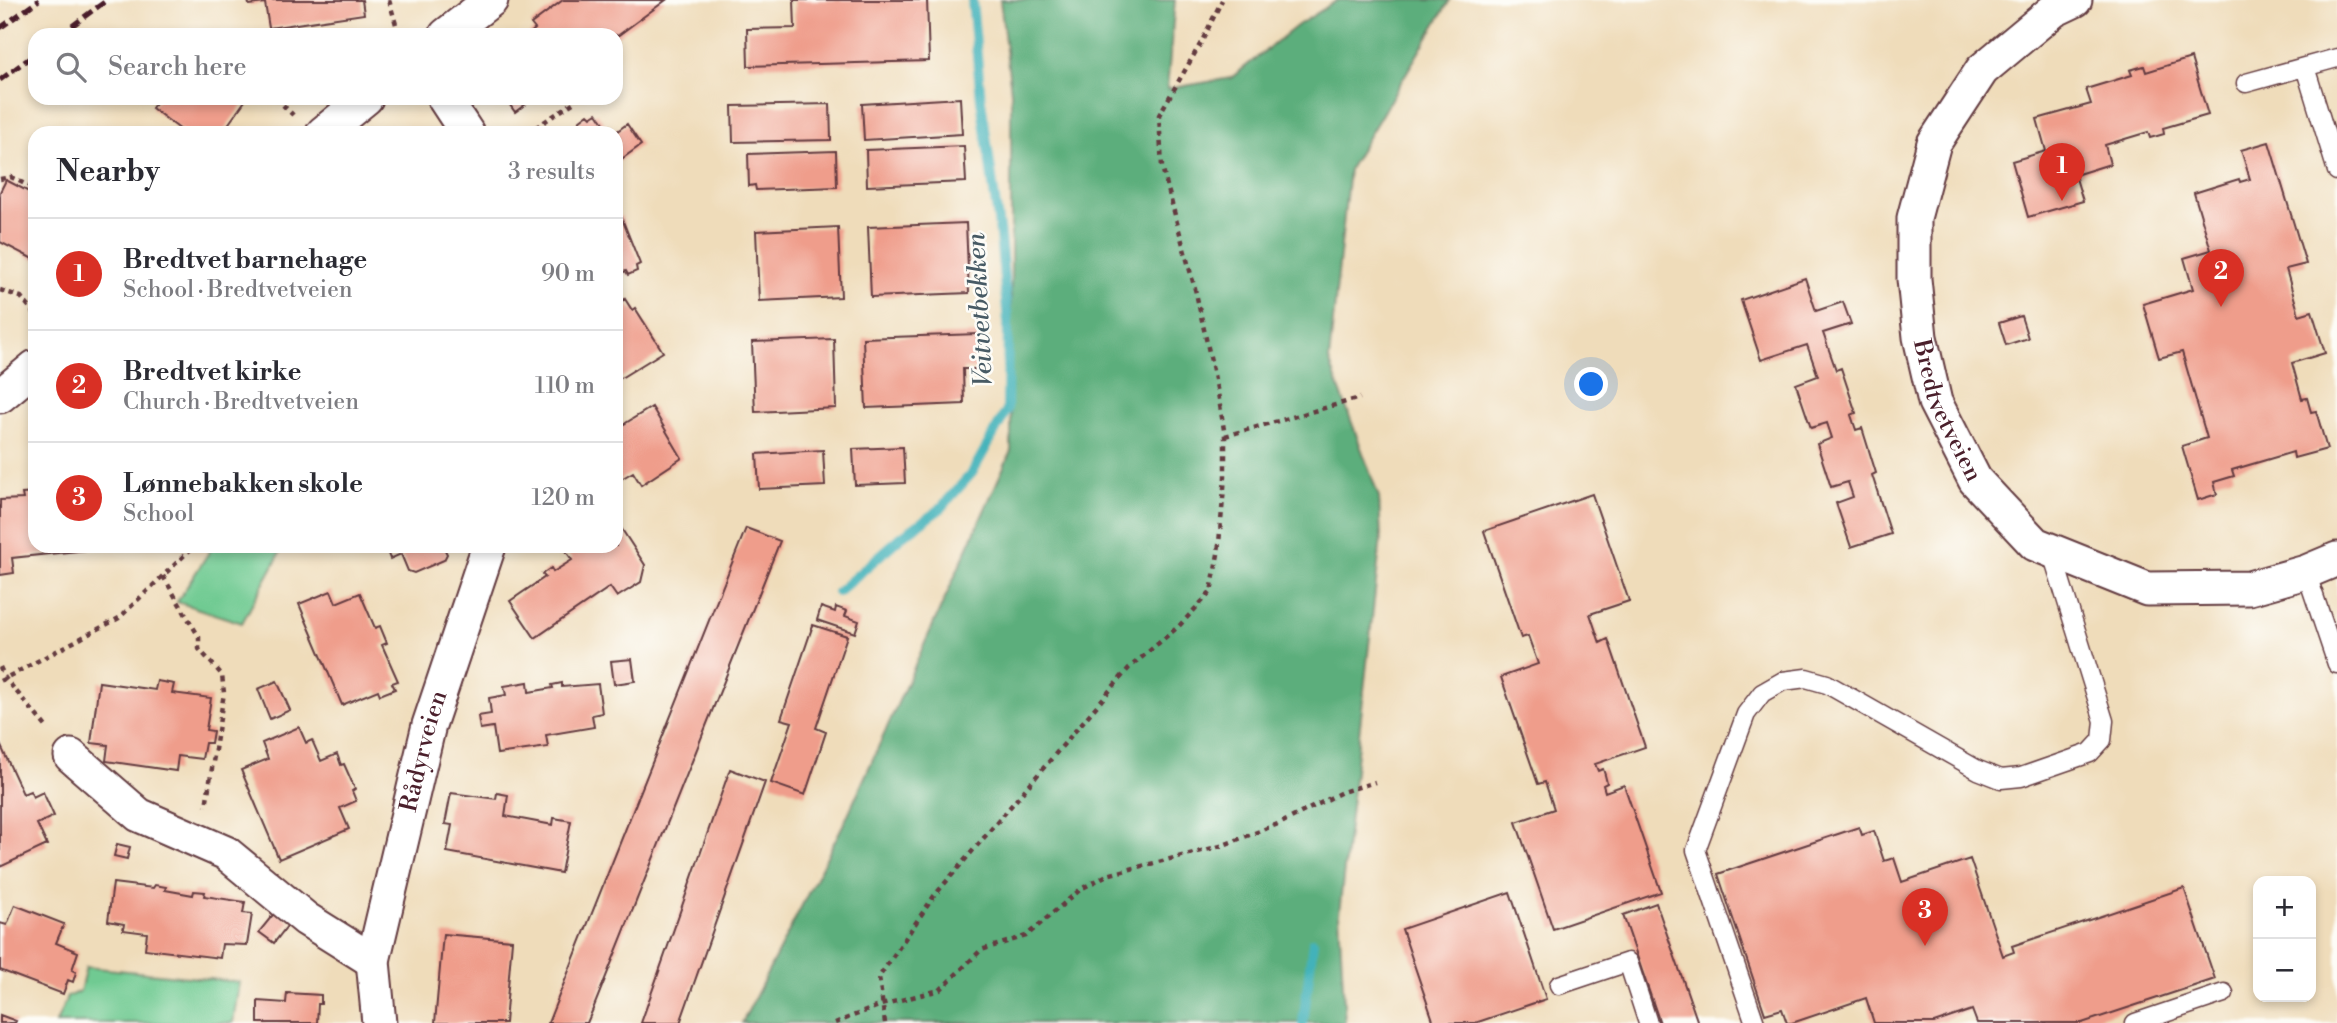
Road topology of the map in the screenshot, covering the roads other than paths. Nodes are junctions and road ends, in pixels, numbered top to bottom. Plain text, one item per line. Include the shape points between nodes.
1 (491, 0) edge
2 (2075, 0) edge
3 (455, 28) edge
4 (2337, 58) edge
5 (2305, 67) junction
6 (2246, 83) dead end
7 (357, 105) edge
8 (449, 105) edge
9 (332, 126) edge
10 (462, 126) edge
11 (2337, 171) edge
12 (28, 373) edge
13 (0, 396) edge
14 (2051, 551) junction
15 (487, 553) edge
16 (2337, 559) edge
17 (2306, 572) junction
18 (2337, 664) edge
19 (71, 756) road end
20 (373, 961) junction
21 (1559, 985) dead end
22 (2224, 993) dead end
23 (379, 1023) edge
24 (1648, 1023) edge
25 (1755, 1023) edge
26 (2135, 1023) edge

1 - 3 street
2 - 14 street, Bredtvetveien via 2054,10 1982,71 1934,143 1914,218 1920,337 1935,402 1975,480 2035,544
4 - 5 lane
5 - 6 lane
5 - 11 lane
7 - 9 street
8 - 10 street
12 - 13 street
14 - 17 street, Bredtvetveien via 2147,589 2249,588
14 - 25 lane via 2104,721 2102,740 2090,753 2021,777 2001,779 1827,684 1807,678 1783,681 1762,693 1746,714 1696,850
15 - 20 street, Rådyrveien via 429,725
16 - 17 street, Bredtvetveien
17 - 18 lane
19 - 20 street via 139,815 226,853 306,919
20 - 23 street, Rådyrveien
21 - 24 lane via 1628,962
22 - 26 lane

